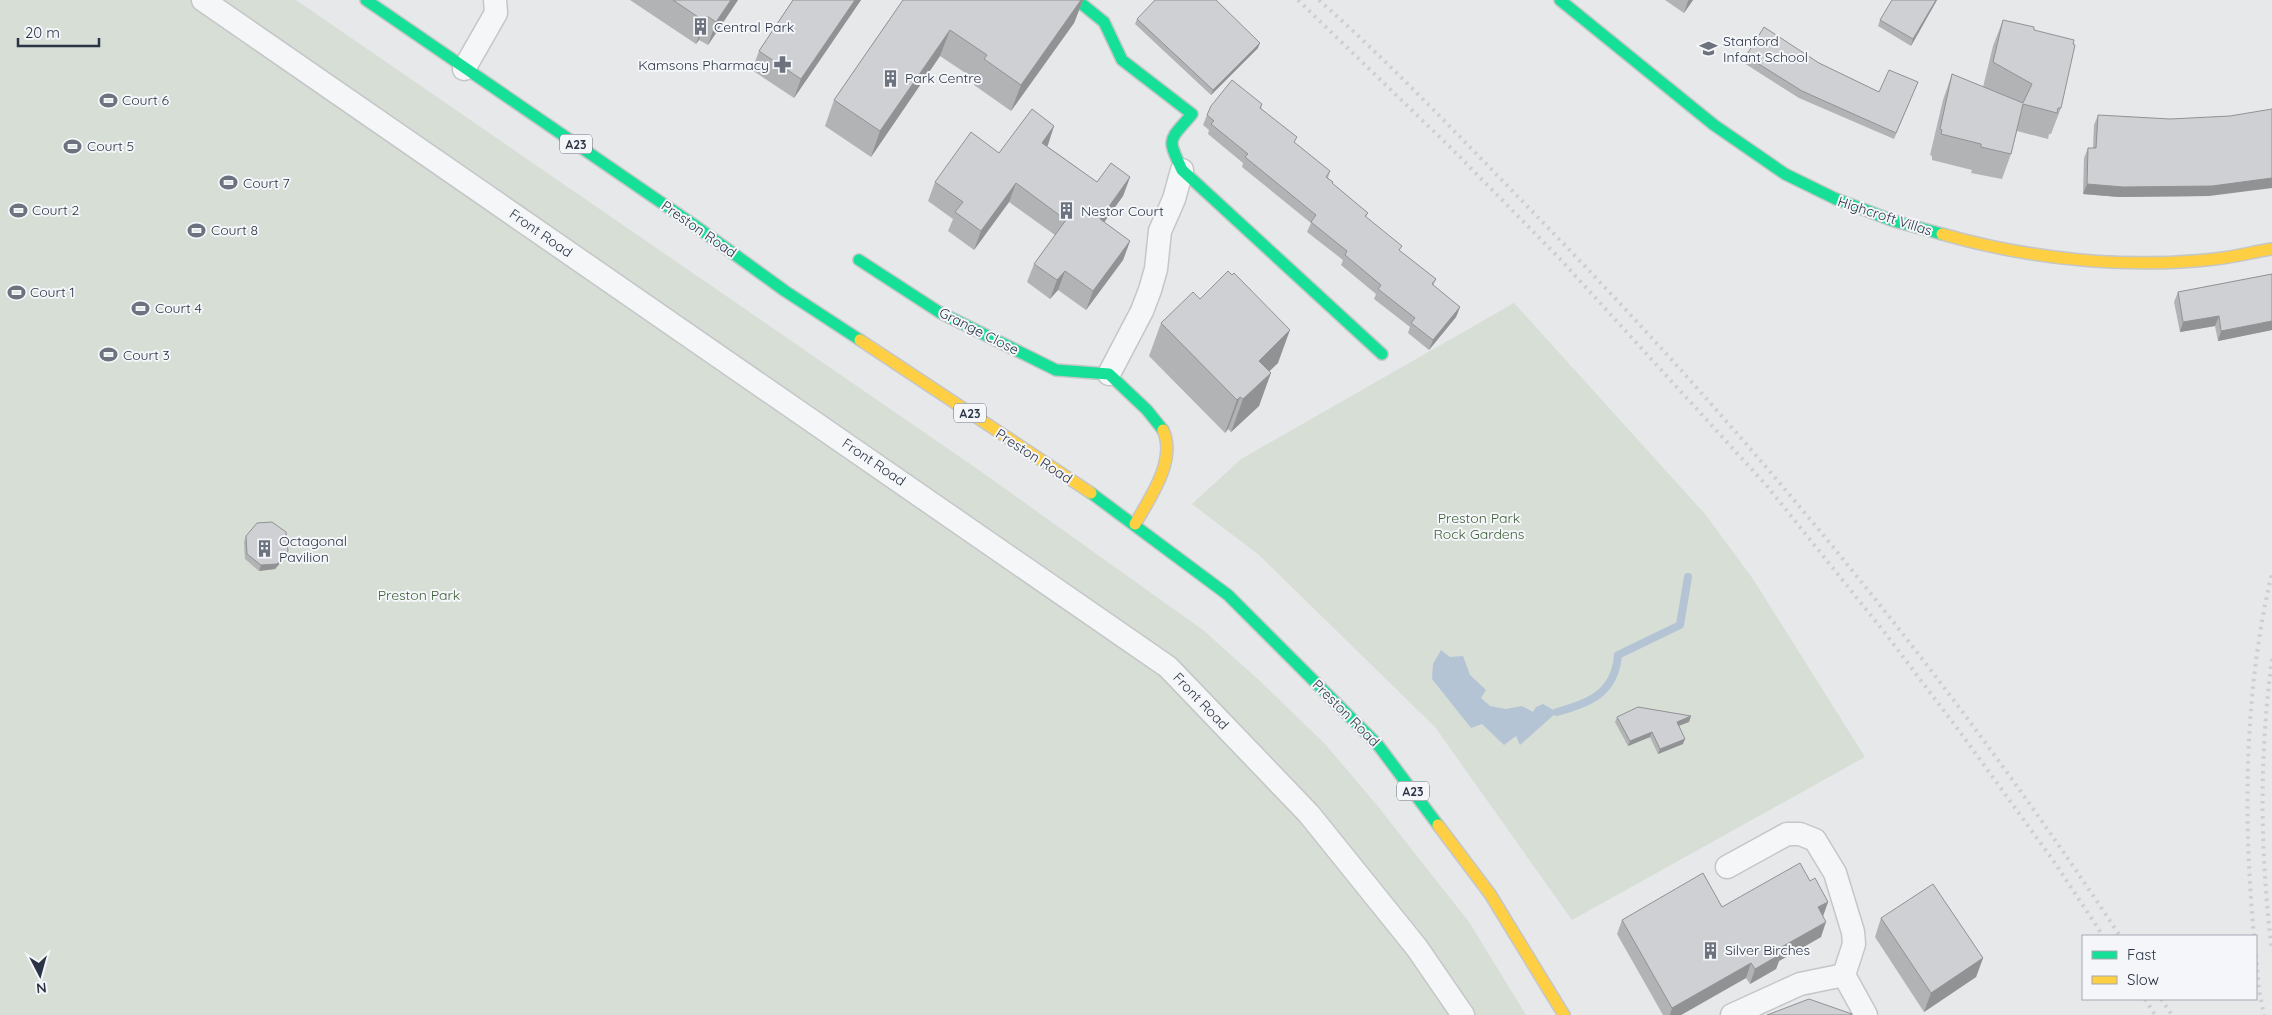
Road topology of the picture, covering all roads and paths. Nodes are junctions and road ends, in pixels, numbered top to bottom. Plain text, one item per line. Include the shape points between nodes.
1 (203, 0) edge
2 (366, 0) edge
3 (496, 0) edge
4 (1077, 0) edge
5 (1560, 0) edge
6 (464, 69) junction
7 (1182, 170) junction
8 (2272, 249) edge
9 (859, 260) dead end
10 (1382, 354) dead end
11 (1108, 374) junction
12 (1136, 524) junction
13 (1727, 867) dead end
14 (1844, 975) junction
15 (1463, 1015) edge
16 (1564, 1015) edge
17 (1732, 1015) edge
18 (1866, 1015) edge

1 - 15 street, Front Road via 1168,667 1309,814 1417,948
2 - 6 main road, Preston Road / A23
3 - 6 street via 496,13
4 - 7 main road via 1104,22 1122,60 1192,114 1171,140
5 - 8 main road, Highcroft Villas via 1739,144 1832,199 1885,219 1989,244 2084,258 2199,261
6 - 12 main road, Preston Road / A23 via 672,210 784,291
7 - 10 main road
7 - 11 street via 1160,230 1150,290
9 - 11 main road, Grange Close via 939,312 1056,370
11 - 12 main road via 1155,420 1165,433 1168,448 1165,463
12 - 16 main road, Preston Road / A23 via 1228,594 1378,745 1490,894
13 - 14 street via 1787,834 1800,834 1815,840 1836,873 1853,932 1854,944
14 - 17 street via 1800,984
14 - 18 street

